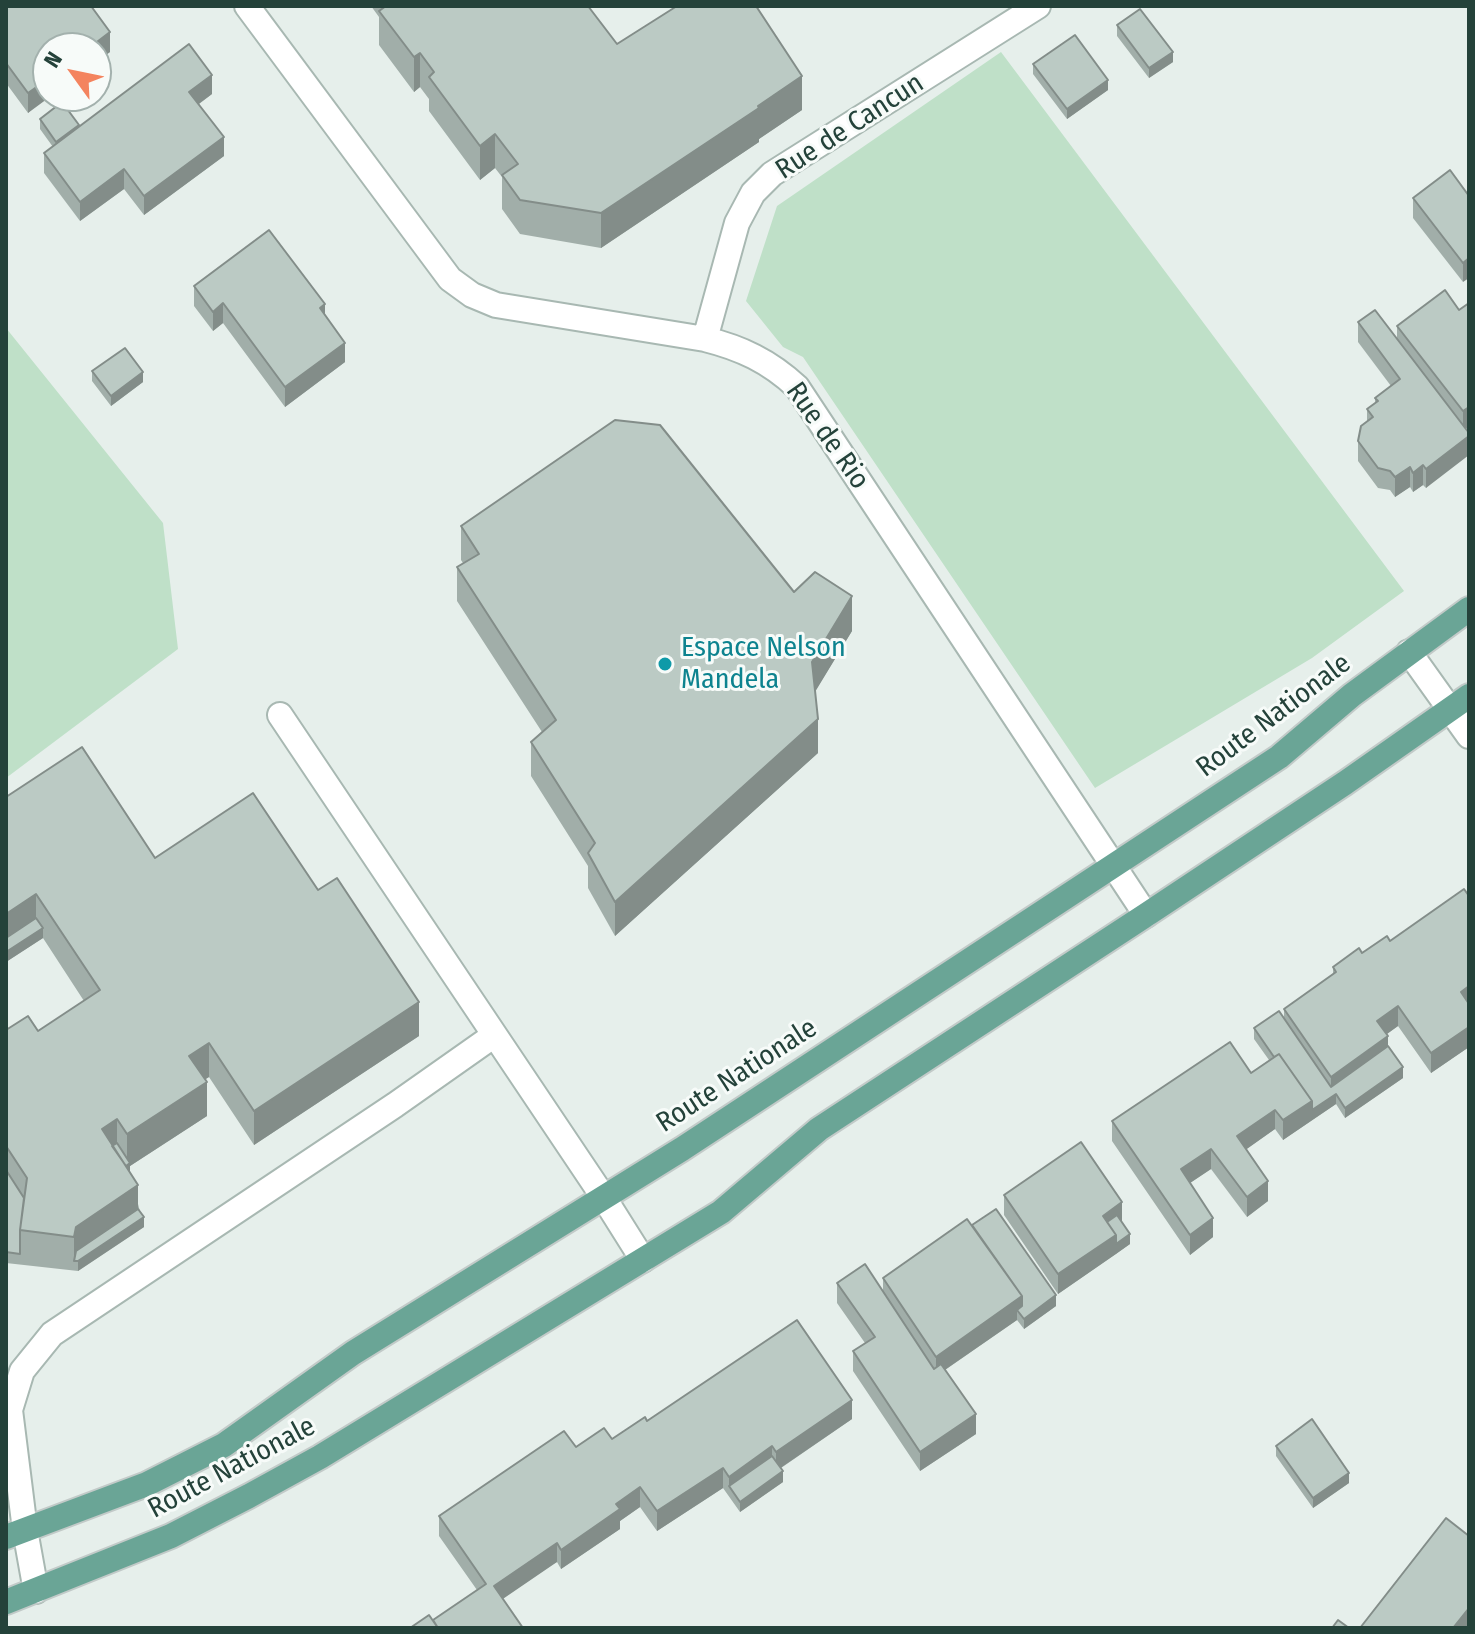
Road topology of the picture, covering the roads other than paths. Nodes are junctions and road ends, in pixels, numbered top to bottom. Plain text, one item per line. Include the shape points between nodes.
1 (247, 6) edge
2 (1038, 6) edge
3 (705, 339) junction
4 (1469, 609) edge
5 (1409, 652) junction
6 (1460, 702) edge
7 (280, 715) dead end
8 (1469, 736) edge
9 (1112, 865) junction
10 (1146, 915) junction
11 (493, 1036) junction
12 (604, 1198) junction
13 (643, 1260) junction
14 (16, 1533) edge
15 (36, 1591) junction
16 (6, 1602) edge

1 - 3 street, Rue de Rio via 450,279 472,295 496,305
2 - 3 street, Rue de Cancun via 772,174 753,193 734,233
3 - 9 street, Rue de Rio via 758,357 797,387
4 - 5 main road, Route Nationale
5 - 6 street
5 - 9 main road, Route Nationale via 1279,757
6 - 8 street
6 - 10 main road, Route Nationale
7 - 11 street
9 - 10 street, Rue de Rio
9 - 12 main road, Route Nationale
10 - 13 main road, Route Nationale via 819,1129 721,1212
11 - 12 street
11 - 14 street via 52,1334 22,1371 10,1410
12 - 13 street
12 - 14 main road, Route Nationale via 353,1353 212,1452 147,1484
13 - 15 main road, Route Nationale via 249,1496 171,1536
14 - 15 street
15 - 16 main road, Route Nationale

